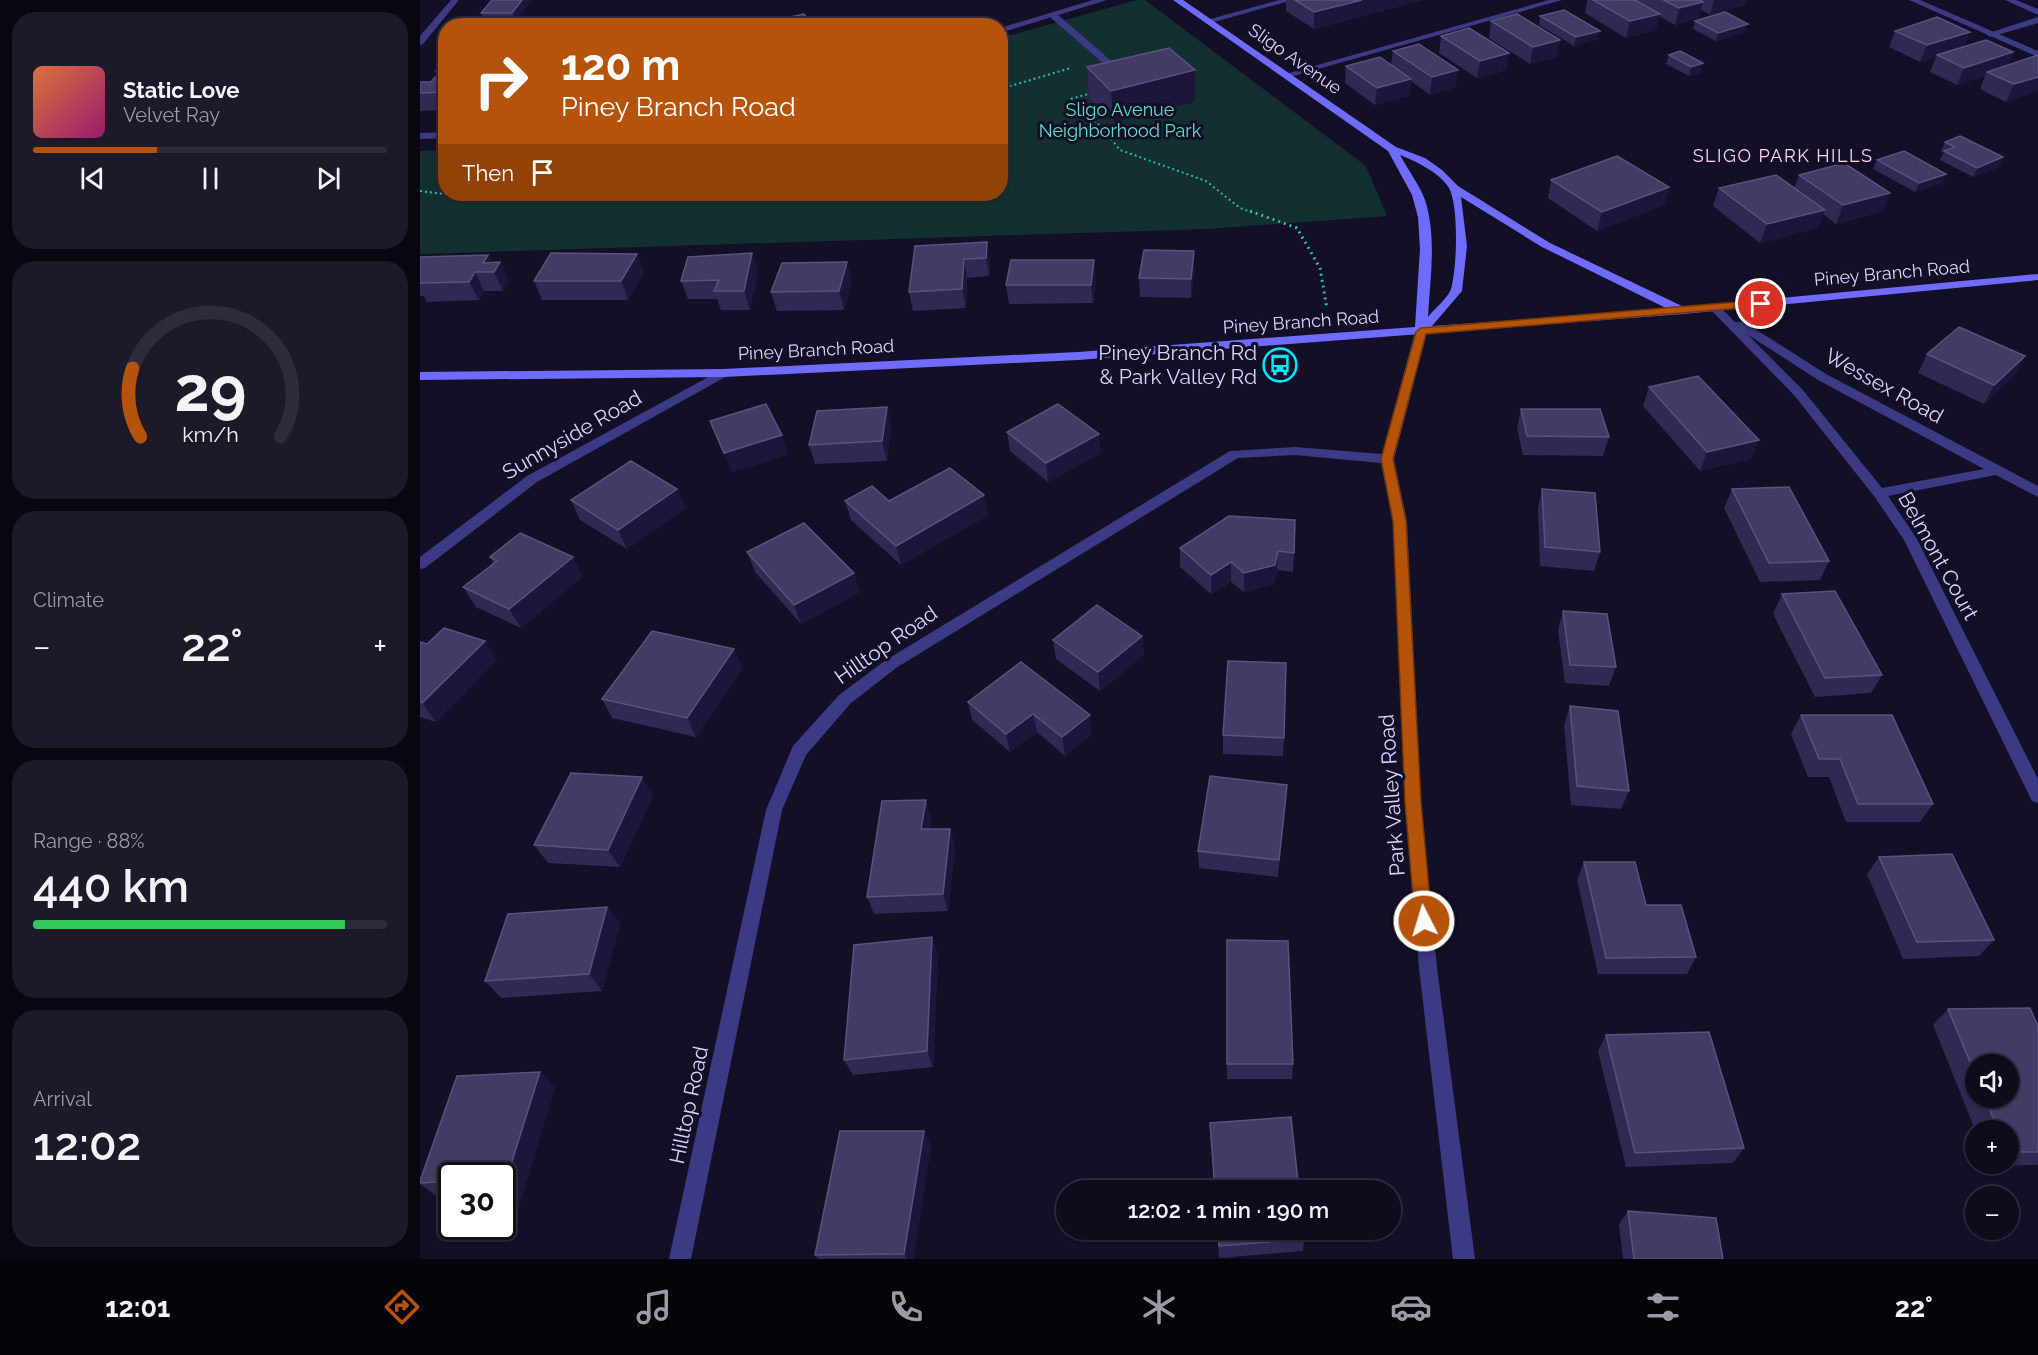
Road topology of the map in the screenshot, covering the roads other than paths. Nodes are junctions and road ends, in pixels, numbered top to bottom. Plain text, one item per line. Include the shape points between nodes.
1 (455, 0) edge
2 (1103, 0) edge
3 (1177, 0) edge
4 (1288, 0) edge
5 (1558, 0) edge
6 (1913, 0) edge
7 (2008, 0) edge
8 (2038, 12) edge
9 (1054, 16) junction
10 (440, 18) edge
11 (438, 20) edge
12 (2038, 20) edge
13 (1207, 21) junction
14 (1008, 29) edge
15 (1990, 34) junction
16 (420, 42) edge
17 (2038, 54) edge
18 (1120, 73) edge
19 (1287, 75) junction
20 (438, 135) edge
21 (420, 136) edge
22 (1392, 149) junction
23 (1455, 188) junction
24 (2038, 277) edge
25 (1715, 308) junction
26 (1683, 311) junction
27 (1421, 332) junction
28 (723, 373) junction
29 (420, 376) edge
30 (1387, 459) junction
31 (1996, 471) junction
32 (2038, 492) edge
33 (1879, 493) junction
34 (420, 564) edge
35 (2038, 796) edge
36 (680, 1259) edge
37 (1464, 1259) edge

1 - 10 street
2 - 9 street
3 - 13 main road, Sligo Avenue
4 - 13 street
5 - 19 street
6 - 15 street
7 - 8 street
9 - 14 street
9 - 18 street
11 - 16 street
12 - 15 street
13 - 19 main road, Sligo Avenue
15 - 17 street
19 - 22 main road, Sligo Avenue
20 - 21 street
22 - 23 main road, Sligo Avenue via 1421,160
22 - 27 main road, Sligo Avenue via 1419,200 1424,220
23 - 26 main road, Sligo Avenue via 1546,245
23 - 27 main road via 1462,246 1456,291
24 - 25 main road, Piney Branch Road
25 - 26 main road, Piney Branch Road
25 - 31 street, Wessex Road via 1822,377
25 - 33 street, Belmont Court via 1798,392
26 - 27 main road, Piney Branch Road
27 - 28 main road, Piney Branch Road via 1078,356
27 - 30 street, Park Valley Road
28 - 29 main road, Piney Branch Road
28 - 34 street, Sunnyside Road via 532,479
30 - 36 street, Hilltop Road via 1295,451 1235,454 891,664 845,699 799,752 774,810
30 - 37 street, Park Valley Road via 1400,521 1413,802 1428,968
31 - 32 street, Wessex Road
31 - 33 street
33 - 35 street, Belmont Court via 1910,539

